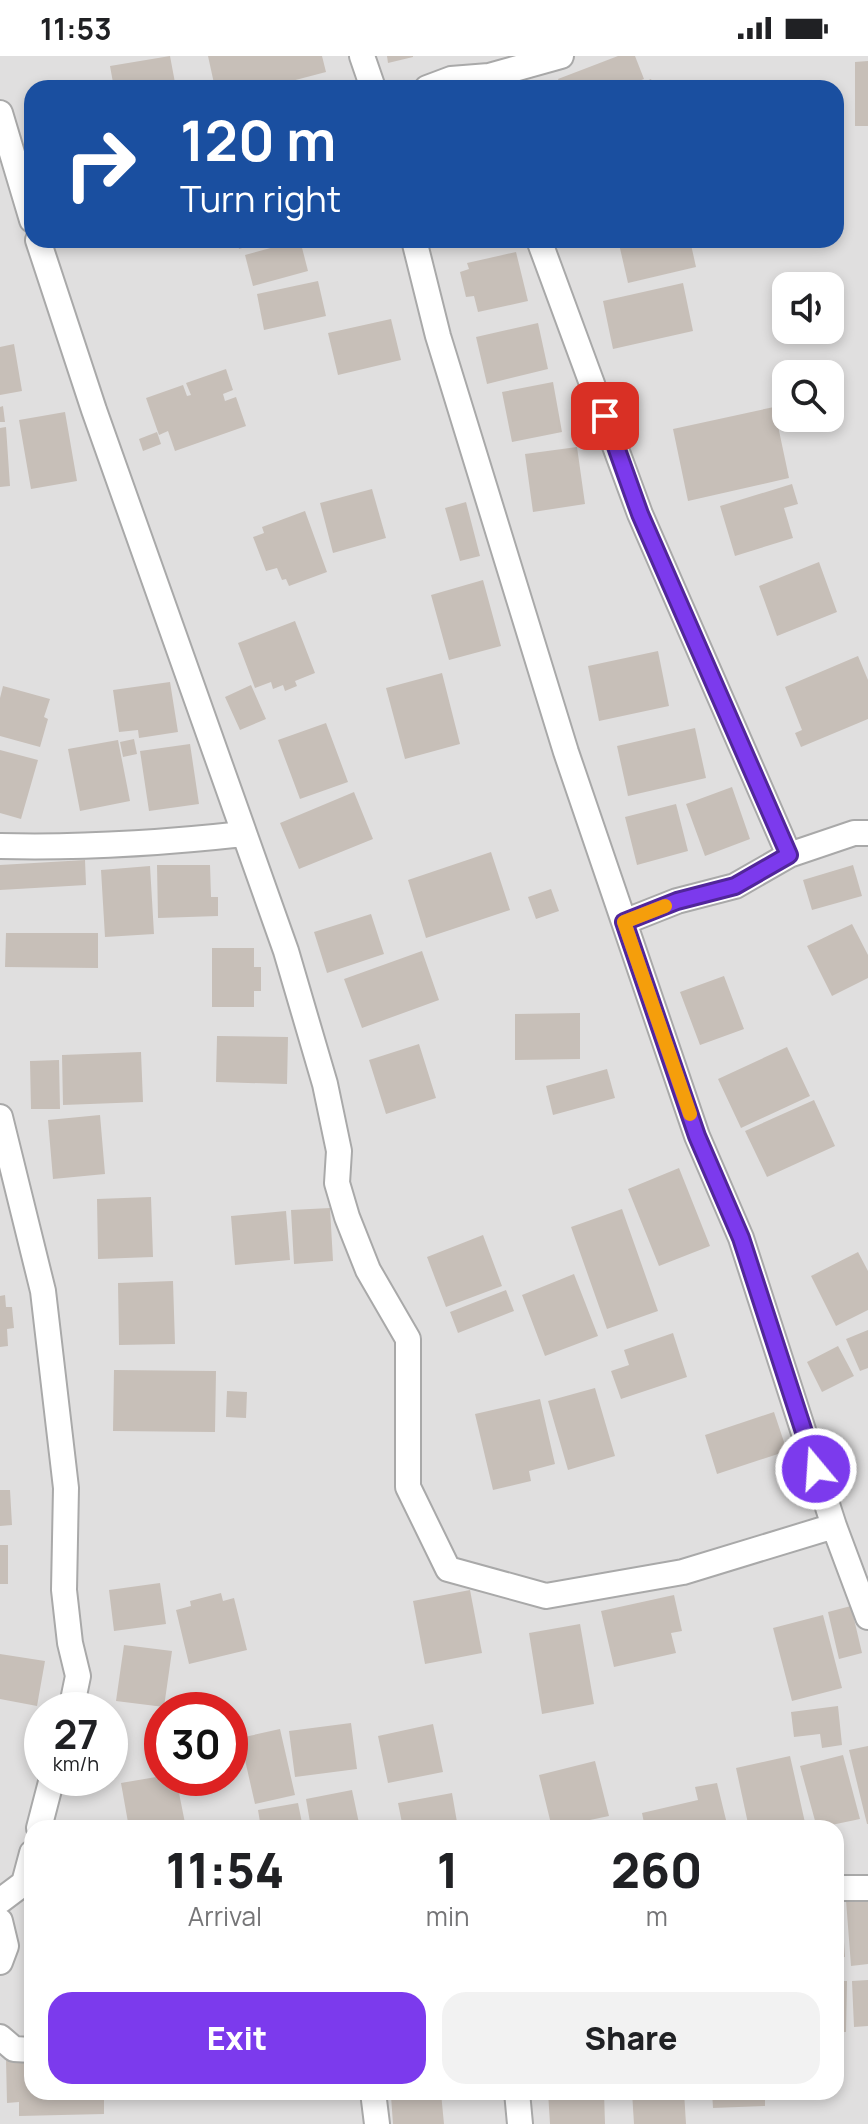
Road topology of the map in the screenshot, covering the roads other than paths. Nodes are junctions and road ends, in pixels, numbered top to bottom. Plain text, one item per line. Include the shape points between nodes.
1 (362, 56) edge
2 (561, 56) edge
3 (370, 80) edge
4 (496, 80) edge
5 (0, 113) edge
6 (24, 191) edge
7 (41, 248) edge
8 (416, 248) edge
9 (542, 248) edge
10 (868, 833) edge
11 (243, 834) junction
12 (0, 846) edge
13 (789, 855) junction
14 (624, 922) junction
15 (0, 1117) edge
16 (834, 1526) junction
17 (868, 1617) edge
18 (75, 1692) edge
19 (47, 1796) edge
20 (41, 1820) edge
21 (24, 1885) edge
22 (24, 1886) edge
23 (844, 1888) edge
24 (868, 1888) edge
25 (0, 1894) edge
26 (0, 1901) edge
27 (0, 1921) edge
28 (0, 1962) edge
29 (0, 2037) edge
30 (24, 2050) edge
31 (374, 2100) edge
32 (518, 2100) edge
33 (377, 2124) edge
34 (520, 2124) edge

1 - 3 street
2 - 4 street
5 - 6 street
7 - 11 street
8 - 14 street via 532,650
9 - 13 street via 640,514
10 - 13 street
11 - 12 street via 61,848
11 - 16 street via 286,951 325,1084 339,1151 337,1183 347,1217 368,1270 408,1339 408,1487 448,1569 546,1596 683,1572
13 - 14 street via 735,886
14 - 16 street via 697,1136 741,1238
15 - 18 street via 43,1291 66,1488 64,1590 78,1676
16 - 17 street
19 - 20 street
21 - 25 street
22 - 26 street
23 - 24 street
27 - 28 street via 6,1946
29 - 30 street via 14,2049
31 - 33 street
32 - 34 street

